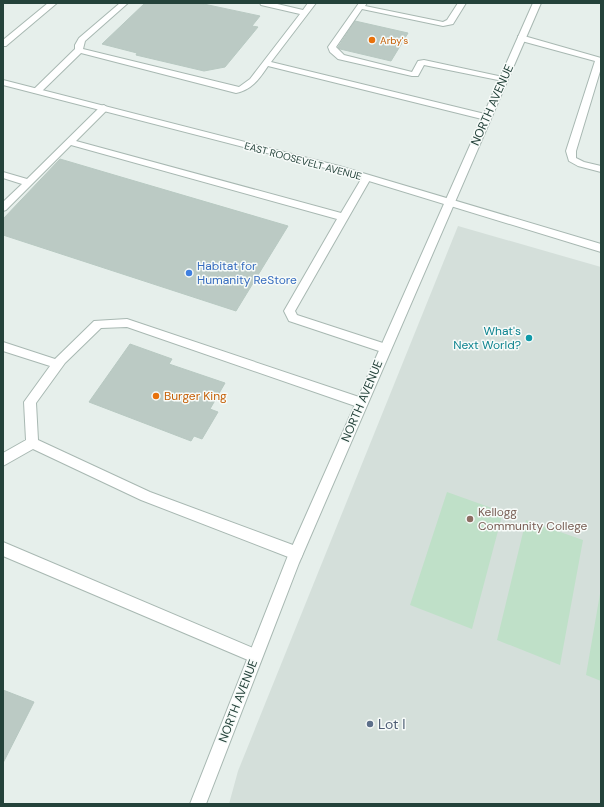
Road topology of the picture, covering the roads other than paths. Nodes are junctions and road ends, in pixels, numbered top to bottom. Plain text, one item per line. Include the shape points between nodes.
1 (53, 3) edge
2 (124, 3) edge
3 (264, 3) edge
4 (312, 3) edge
5 (462, 3) edge
6 (536, 3) edge
7 (362, 5) edge
8 (305, 13) junction
9 (521, 38) junction
10 (3, 44) edge
11 (79, 50) junction
12 (600, 58) edge
13 (266, 63) junction
14 (503, 79) junction
15 (3, 82) edge
16 (37, 91) junction
17 (104, 108) junction
18 (486, 117) junction
19 (69, 142) junction
20 (601, 169) edge
21 (3, 175) edge
22 (366, 178) junction
23 (29, 183) junction
24 (448, 203) junction
25 (3, 208) edge
26 (343, 217) junction
27 (601, 248) edge
28 (3, 346) edge
29 (385, 348) junction
30 (57, 364) junction
31 (361, 403) junction
32 (32, 443) junction
33 (3, 460) edge
34 (3, 549) edge
35 (296, 553) junction
36 (255, 656) junction
37 (198, 804) edge

1 - 10 street
2 - 11 street via 82,40
3 - 8 street
4 - 8 street
5 - 7 street via 450,22 443,24
6 - 9 street, NORTH AVENUE
7 - 14 street via 334,43 333,50 341,57 412,74 424,62
8 - 13 street
9 - 12 street
9 - 14 street, NORTH AVENUE
11 - 13 street via 236,90 248,87
11 - 16 street
12 - 20 street via 571,151 572,159 580,164
13 - 18 street
14 - 18 street, NORTH AVENUE
15 - 16 street, EAST ROOSEVELT AVENUE
16 - 17 street, EAST ROOSEVELT AVENUE
17 - 19 street
17 - 22 street, EAST ROOSEVELT AVENUE
18 - 24 street, NORTH AVENUE
19 - 23 street
19 - 26 street
21 - 23 street
22 - 24 street, EAST ROOSEVELT AVENUE
22 - 26 street
23 - 25 street
24 - 27 street, EAST ROOSEVELT AVENUE
24 - 29 street, NORTH AVENUE
26 - 29 street via 289,311 293,318
28 - 30 street
29 - 31 street, NORTH AVENUE
30 - 31 street via 98,324 127,323
30 - 32 street via 30,402
31 - 35 street, NORTH AVENUE
32 - 33 street
32 - 35 street via 146,496
34 - 36 street
35 - 36 street, NORTH AVENUE
36 - 37 street, NORTH AVENUE

